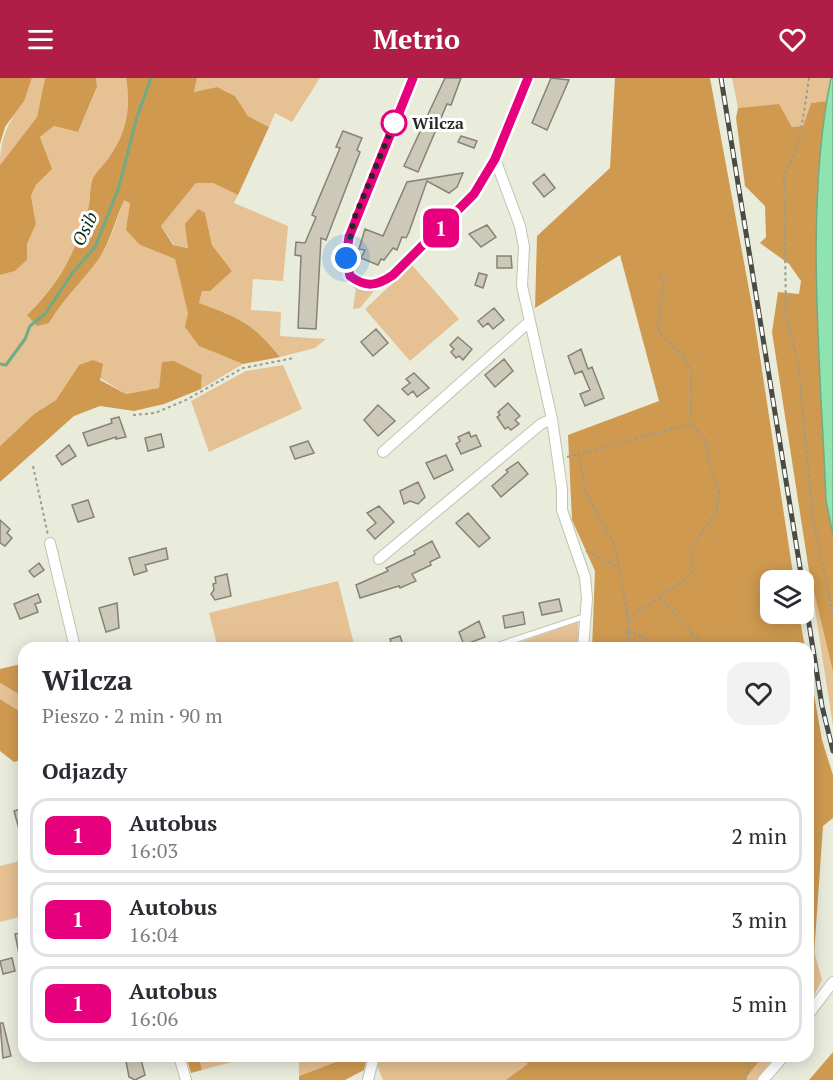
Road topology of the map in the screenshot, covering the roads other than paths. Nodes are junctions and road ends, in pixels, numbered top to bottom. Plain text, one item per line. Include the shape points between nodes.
1 (413, 78) edge
2 (528, 78) edge
3 (495, 159) junction
4 (529, 322) junction
5 (552, 419) junction
6 (383, 452) dead end
7 (50, 543) road end
8 (379, 559) dead end
9 (583, 617) junction
10 (74, 642) edge
11 (508, 642) edge
12 (583, 642) edge
13 (833, 982) edge
14 (814, 1006) edge
15 (181, 1062) edge
16 (372, 1062) edge
17 (779, 1062) edge
18 (186, 1080) edge
19 (368, 1080) edge
20 (763, 1080) edge

1 - 3 street via 354,219 346,258 350,276 370,286 393,275 474,194
2 - 3 street
3 - 4 street via 520,226 524,247 522,286
4 - 5 street
4 - 6 street
5 - 8 street via 541,424
5 - 9 street via 562,510 585,577 587,598
7 - 10 street
9 - 11 lane
9 - 12 street
13 - 14 street
15 - 18 street
16 - 19 street
17 - 20 street

